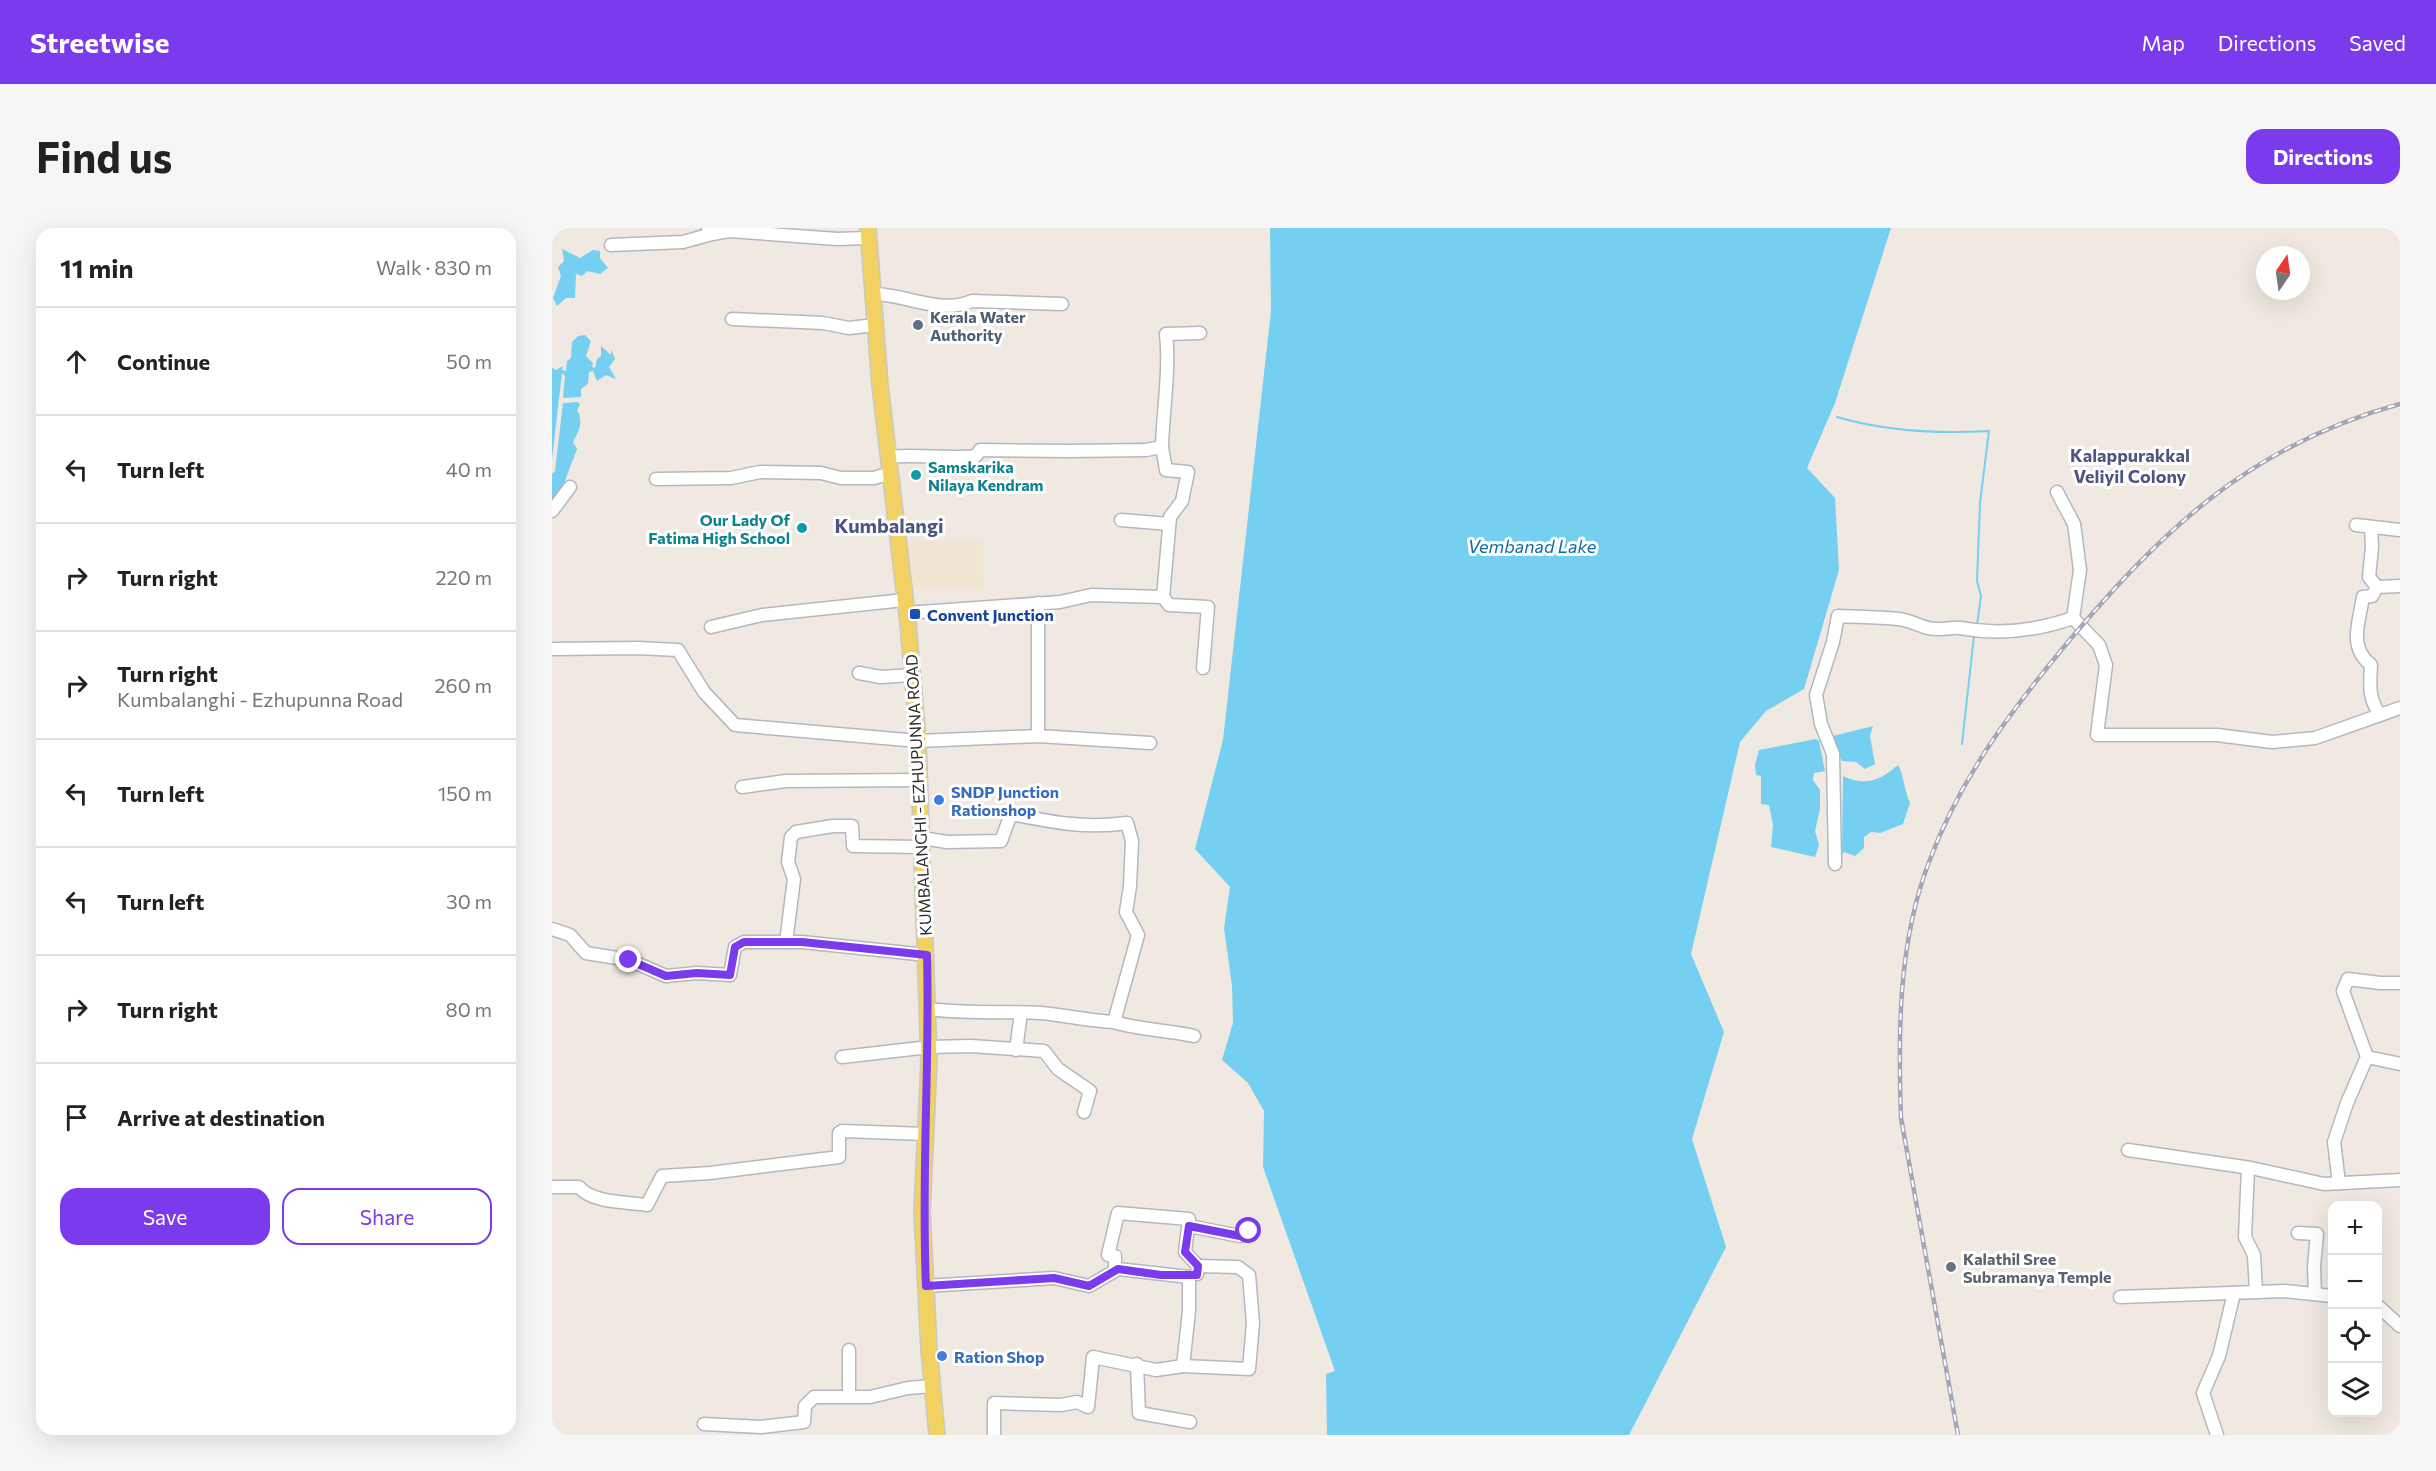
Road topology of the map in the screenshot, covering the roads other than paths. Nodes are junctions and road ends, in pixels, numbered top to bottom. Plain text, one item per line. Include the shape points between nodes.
1 (710, 231) edge
2 (868, 233) edge
3 (611, 245) dead end
4 (873, 294) junction
5 (1062, 304) dead end
6 (732, 318) dead end
7 (875, 325) junction
8 (1200, 333) dead end
9 (1162, 447) junction
10 (888, 457) junction
11 (890, 473) junction
12 (656, 479) dead end
13 (570, 487) dead end
14 (2057, 492) dead end
15 (552, 512) edge
16 (1120, 520) dead end
17 (1169, 524) junction
18 (2356, 525) dead end
19 (2371, 527) junction
20 (2400, 530) edge
21 (2400, 586) edge
22 (2377, 587) junction
23 (1163, 597) junction
24 (1038, 603) junction
25 (905, 607) junction
26 (2073, 618) junction
27 (711, 627) dead end
28 (552, 649) edge
29 (1203, 668) dead end
30 (859, 673) dead end
31 (912, 675) junction
32 (2400, 708) edge
33 (2380, 715) junction
34 (1038, 736) junction
35 (918, 741) junction
36 (1150, 743) dead end
37 (919, 780) junction
38 (742, 787) dead end
39 (922, 842) junction
40 (1835, 864) dead end
41 (552, 929) edge
42 (786, 942) junction
43 (927, 955) junction
44 (2400, 982) edge
45 (928, 1009) junction
46 (1021, 1013) junction
47 (1114, 1022) junction
48 (1194, 1036) dead end
49 (929, 1047) junction
50 (1016, 1050) junction
51 (842, 1057) dead end
52 (2367, 1057) junction
53 (2400, 1064) edge
54 (1084, 1112) dead end
55 (926, 1134) junction
56 (2128, 1150) dead end
57 (2248, 1168) junction
58 (2400, 1180) edge
59 (2340, 1183) junction
60 (552, 1187) edge
61 (1189, 1226) junction
62 (1249, 1231) dead end
63 (2298, 1233) dead end
64 (1198, 1266) junction
65 (1115, 1270) junction
66 (1187, 1277) junction
67 (926, 1286) junction
68 (2256, 1292) junction
69 (2234, 1293) junction
70 (2315, 1294) junction
71 (2328, 1296) edge
72 (2120, 1297) dead end
73 (2381, 1309) edge
74 (2400, 1326) edge
75 (849, 1350) dead end
76 (1137, 1364) junction
77 (1183, 1366) junction
78 (932, 1386) junction
79 (849, 1395) junction
80 (1190, 1422) dead end
81 (704, 1424) dead end
82 (937, 1435) edge
83 (994, 1435) edge
84 (2217, 1435) edge

1 - 2 street via 837,239
1 - 3 street via 682,243
2 - 4 main road, KUMBALANGHI - EZHUPUNNA ROAD
4 - 5 street via 959,307 972,301
4 - 7 main road, KUMBALANGHI - EZHUPUNNA ROAD
6 - 7 street via 849,328
7 - 10 main road, KUMBALANGHI - EZHUPUNNA ROAD
8 - 9 street via 1166,334 1169,359
9 - 10 street via 980,450 976,456 953,458 919,454
9 - 17 street via 1166,470 1188,472 1182,501
10 - 11 main road, KUMBALANGHI - EZHUPUNNA ROAD
11 - 12 street via 874,478 760,472 731,478
11 - 25 main road, KUMBALANGHI - EZHUPUNNA ROAD
13 - 15 street
14 - 26 street via 2074,524 2080,570
16 - 17 street
17 - 23 street
18 - 19 street
19 - 20 street
19 - 22 street via 2368,577
21 - 22 street
22 - 33 street via 2372,596 2363,597 2355,642 2363,659 2371,665 2369,690
23 - 24 street via 1091,595
23 - 29 street via 1169,605 1208,607
24 - 25 street
24 - 34 street
25 - 27 street via 762,615
25 - 31 main road, KUMBALANGHI - EZHUPUNNA ROAD
26 - 33 street via 2099,645 2106,665 2097,735 2217,735 2272,742 2315,738
26 - 40 street via 2001,633 1927,628 1895,618 1838,616 1816,694 1821,724 1833,754
28 - 35 street via 678,650 704,692 735,725
30 - 31 street via 881,677
31 - 35 main road, KUMBALANGHI - EZHUPUNNA ROAD
32 - 33 street
34 - 35 street
34 - 36 street
35 - 37 main road, KUMBALANGHI - EZHUPUNNA ROAD
37 - 38 street via 786,781
37 - 39 main road, KUMBALANGHI - EZHUPUNNA ROAD
39 - 42 street via 853,846 852,826 796,832 791,837 788,862 794,879
39 - 43 main road, KUMBALANGHI - EZHUPUNNA ROAD
39 - 47 street via 1001,841 1011,814 1059,825 1100,827 1127,823 1132,841 1126,912 1138,935
41 - 42 street via 570,935 586,953 629,960 666,976 730,975 735,947 744,942
42 - 43 street
43 - 45 main road, KUMBALANGHI - EZHUPUNNA ROAD
44 - 52 street via 2348,979 2343,992
45 - 46 street via 968,1014
45 - 49 main road, KUMBALANGHI - EZHUPUNNA ROAD
46 - 47 street
46 - 50 street
47 - 48 street
49 - 50 street
49 - 51 street
49 - 55 main road, KUMBALANGHI - EZHUPUNNA ROAD
50 - 54 street via 1044,1051 1058,1069 1090,1091
52 - 53 street
52 - 59 street via 2334,1142
55 - 60 street via 842,1131 838,1157 662,1176 647,1205 608,1200 583,1192 579,1186
55 - 67 main road, KUMBALANGHI - EZHUPUNNA ROAD via 922,1212
56 - 57 street
57 - 59 street via 2324,1184
57 - 68 street via 2245,1237 2254,1255
58 - 59 street
61 - 62 street via 1240,1236
61 - 64 street via 1185,1252
61 - 65 street via 1189,1219 1118,1213 1108,1255 1115,1256
63 - 70 street via 2317,1234
64 - 66 street via 1197,1275
64 - 77 street via 1238,1267 1249,1275 1253,1323 1249,1369
65 - 66 street
65 - 67 street via 1089,1286 1054,1278
66 - 77 street via 1190,1311
67 - 78 main road, KUMBALANGHI - EZHUPUNNA ROAD
68 - 69 street
68 - 70 street
69 - 72 street
69 - 84 street via 2219,1356 2203,1393
70 - 71 street
73 - 74 street
75 - 79 street
76 - 77 street via 1156,1370
76 - 80 street via 1139,1413
76 - 83 street via 1093,1357 1088,1407 1077,1402 1061,1406 994,1403
78 - 79 street via 870,1397
78 - 82 main road, KUMBALANGHI - EZHUPUNNA ROAD
79 - 81 street via 814,1397 805,1406 804,1422 761,1427

